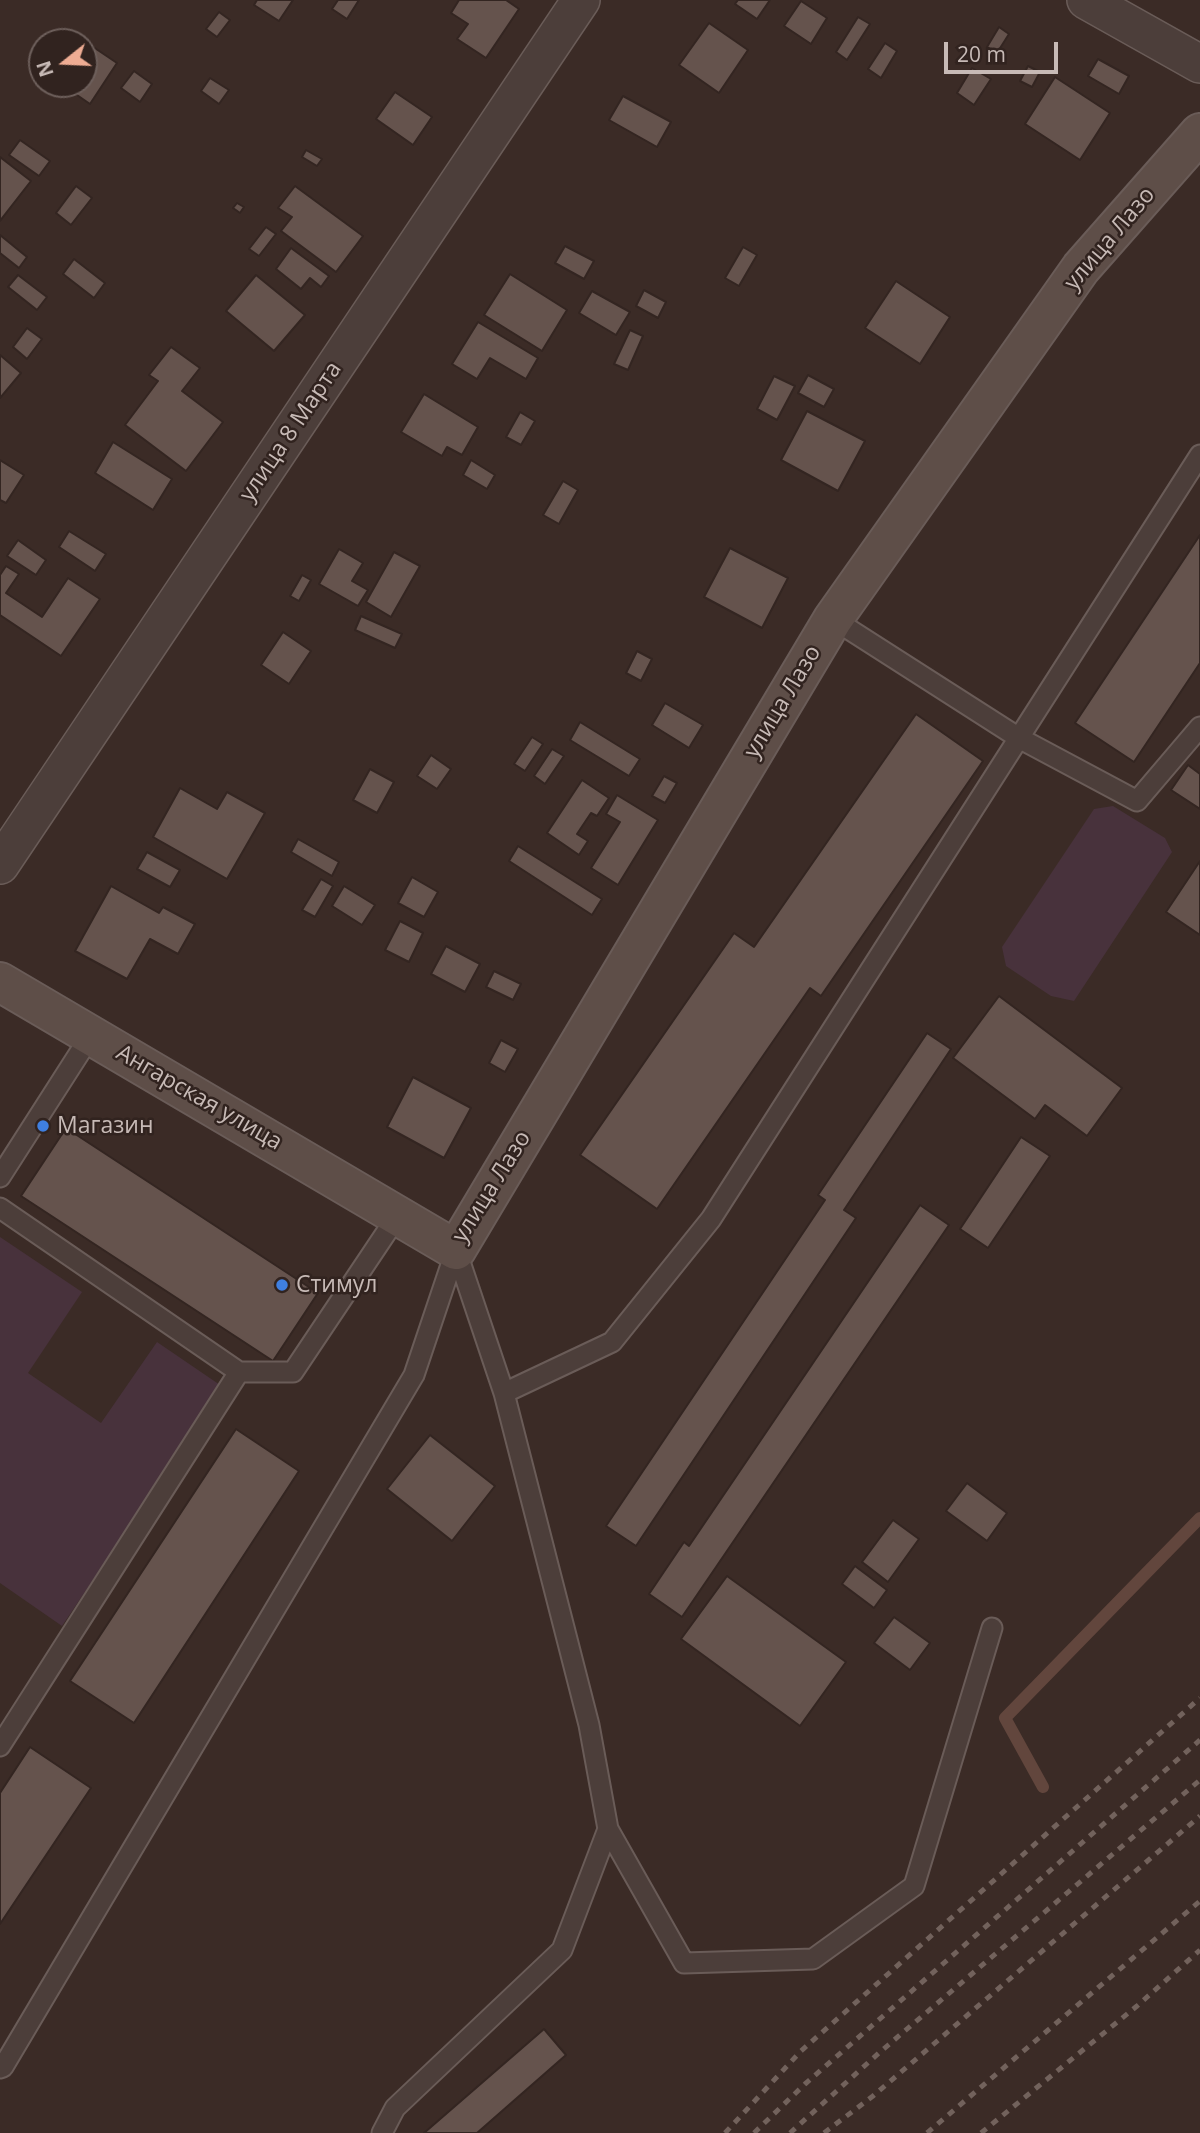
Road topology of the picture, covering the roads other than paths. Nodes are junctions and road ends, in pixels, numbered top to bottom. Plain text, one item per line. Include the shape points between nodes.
1 (582, 0) edge
2 (1086, 0) edge
3 (1200, 64) edge
4 (1200, 132) edge
5 (1200, 455) edge
6 (833, 619) junction
7 (1200, 727) edge
8 (1019, 738) junction
9 (0, 865) edge
10 (0, 982) edge
11 (91, 1035) junction
12 (0, 1177) edge
13 (0, 1208) edge
14 (398, 1214) junction
15 (456, 1250) junction
16 (239, 1372) junction
17 (504, 1393) junction
18 (992, 1628) dead end
19 (0, 1746) edge
20 (608, 1829) junction
21 (0, 2068) edge
22 (382, 2133) edge

1 - 9 street, улица 8 Марта
2 - 3 street
4 - 6 street, улица Лазо via 1082,268
5 - 8 lane
6 - 8 lane
6 - 15 street, улица Лазо
7 - 8 lane via 1136,801
8 - 17 lane via 711,1219 612,1342
10 - 11 street, Ангарская улица
11 - 12 lane
11 - 14 street, Ангарская улица
13 - 16 lane
14 - 15 street, улица Лазо
14 - 16 lane via 292,1371
15 - 17 lane
15 - 21 lane via 414,1375
16 - 19 lane
17 - 20 lane via 589,1725
18 - 20 lane via 914,1886 813,1959 684,1963
20 - 22 lane via 562,1950 395,2108

